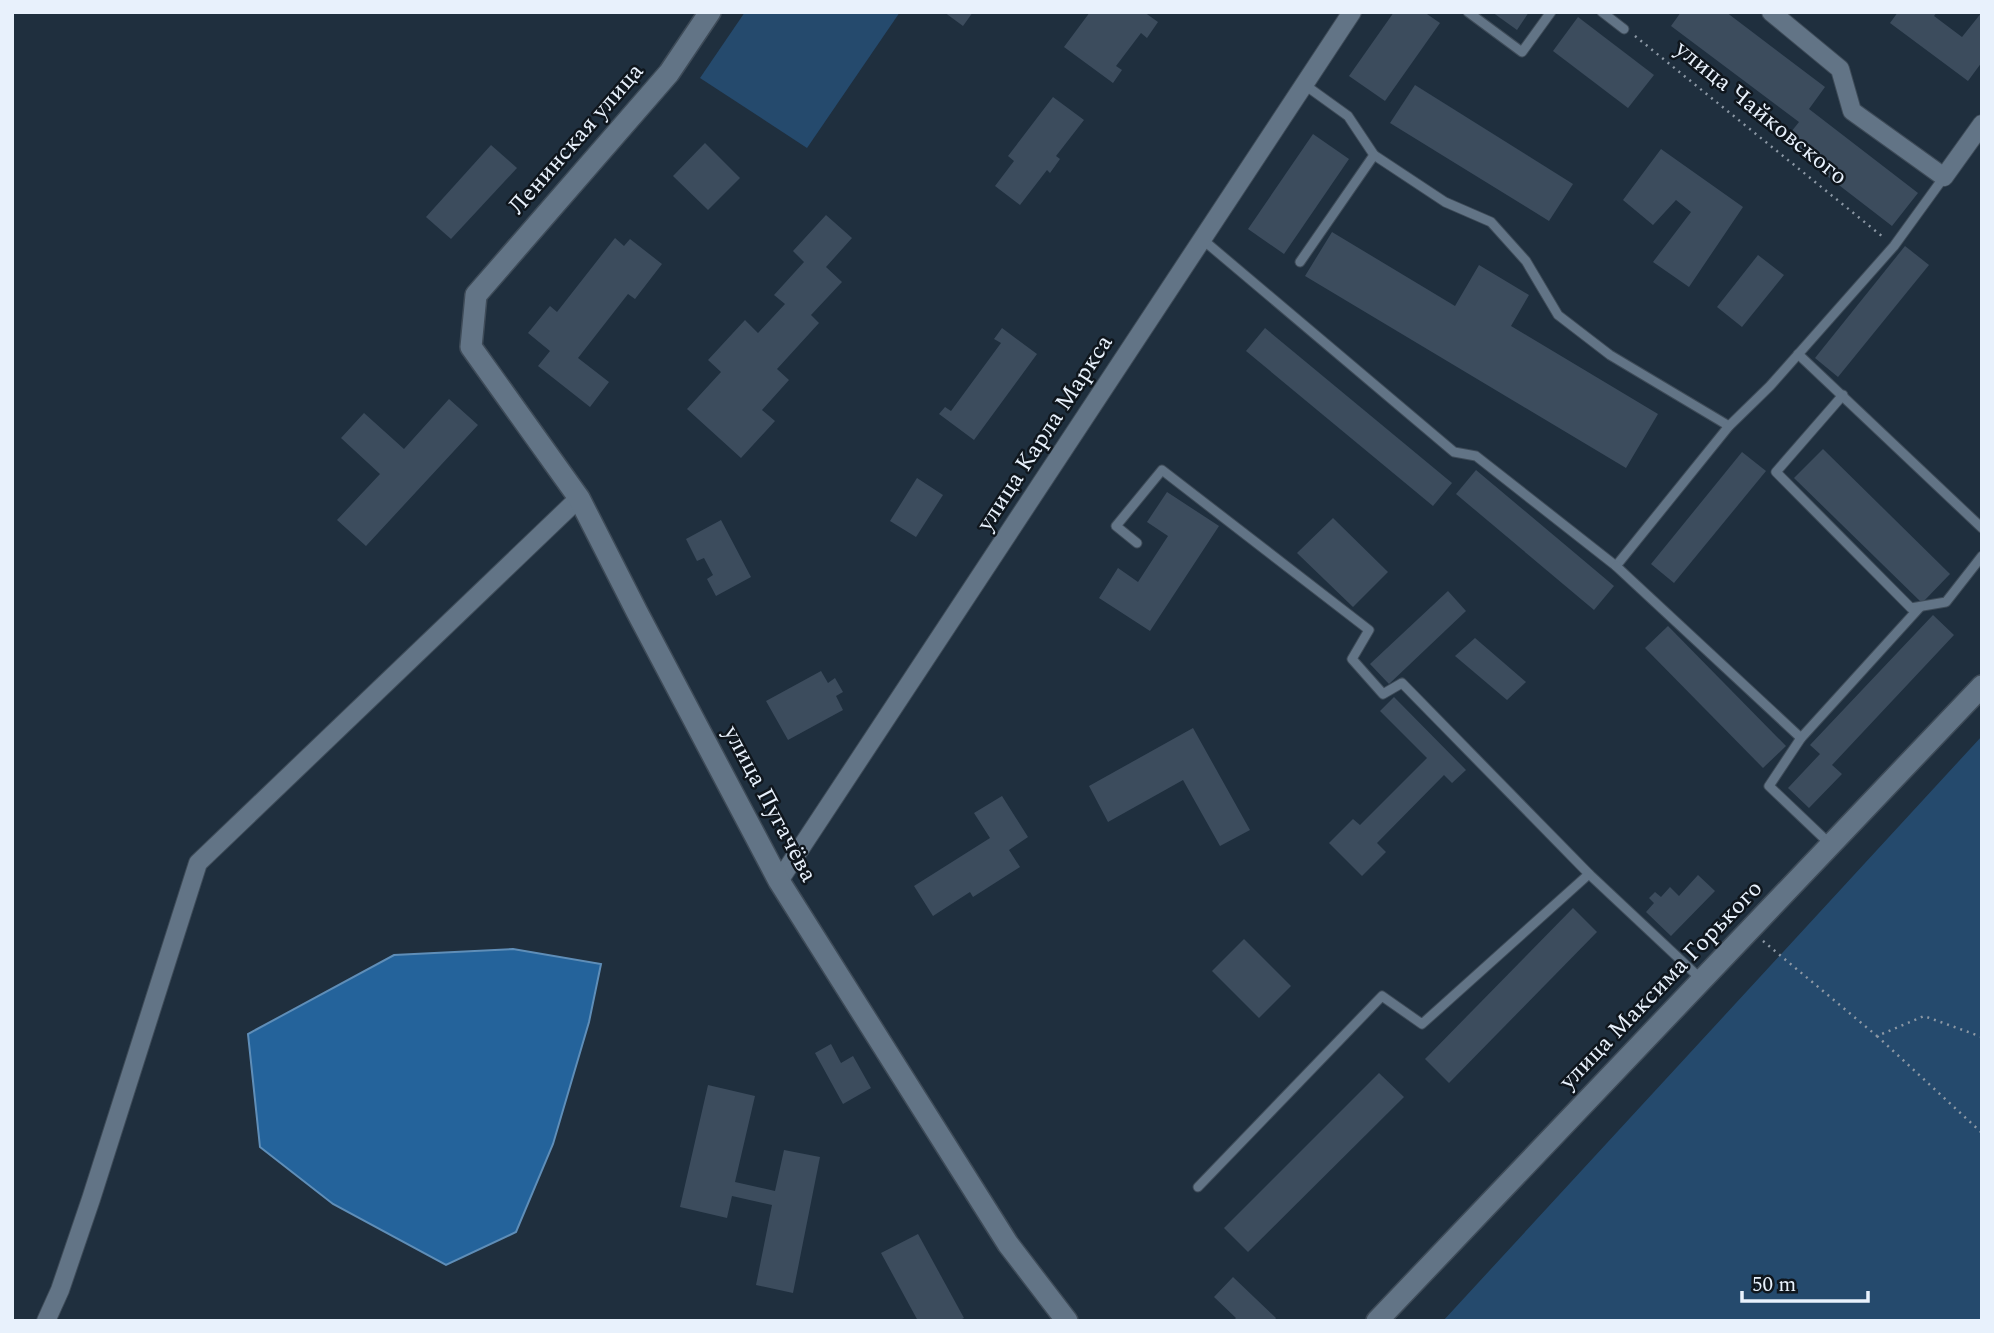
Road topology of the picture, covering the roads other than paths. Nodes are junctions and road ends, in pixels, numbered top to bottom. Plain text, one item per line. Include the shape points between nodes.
1 (710, 12) edge
2 (1352, 12) edge
3 (1468, 12) edge
4 (1551, 12) edge
5 (1602, 12) edge
6 (1771, 12) edge
7 (1624, 29) road end
8 (1305, 85) junction
9 (1982, 124) edge
10 (1374, 155) junction
11 (1944, 177) junction
12 (1202, 239) junction
13 (1300, 261) dead end
14 (476, 295) joint
15 (1798, 354) junction
16 (1843, 395) junction
17 (1729, 426) junction
18 (579, 498) junction
19 (1982, 528) edge
20 (1137, 543) dead end
21 (1982, 556) edge
22 (1616, 566) junction
23 (1920, 607) junction
24 (1982, 686) edge
25 (1801, 738) junction
26 (1831, 845) junction
27 (1589, 873) junction
28 (779, 881) junction
29 (1702, 980) junction
30 (1198, 1188) dead end
31 (46, 1321) edge
32 (1067, 1321) edge
33 (1377, 1321) edge

1 - 14 street, Ленинская улица via 669,72
2 - 8 street, улица Карла Маркса
3 - 4 lane via 1522,52
5 - 7 lane
6 - 11 street via 1840,69 1852,111
8 - 10 lane via 1348,116
8 - 12 street, улица Карла Маркса
9 - 11 street
10 - 13 lane
10 - 17 lane via 1445,202 1491,222 1526,261 1558,315 1610,355
11 - 15 lane via 1894,246
12 - 22 lane via 1454,452 1476,456
12 - 28 street, улица Карла Маркса
14 - 18 street, улица Пугачёва via 471,347
15 - 16 lane
15 - 17 lane
16 - 19 lane
16 - 23 lane via 1776,472 1911,608
17 - 22 lane
18 - 28 street, улица Пугачёва
18 - 31 street via 198,863 91,1199
20 - 27 lane via 1116,526 1162,470 1369,630 1352,659 1383,694 1402,683
21 - 23 lane via 1946,602
22 - 25 lane
23 - 25 lane
24 - 26 street, улица Максима Горького
25 - 26 lane via 1769,786
26 - 29 street, улица Максима Горького
27 - 29 lane
27 - 30 lane via 1422,1024 1382,996
28 - 32 street, улица Пугачёва via 1008,1244
29 - 33 street, улица Максима Горького

